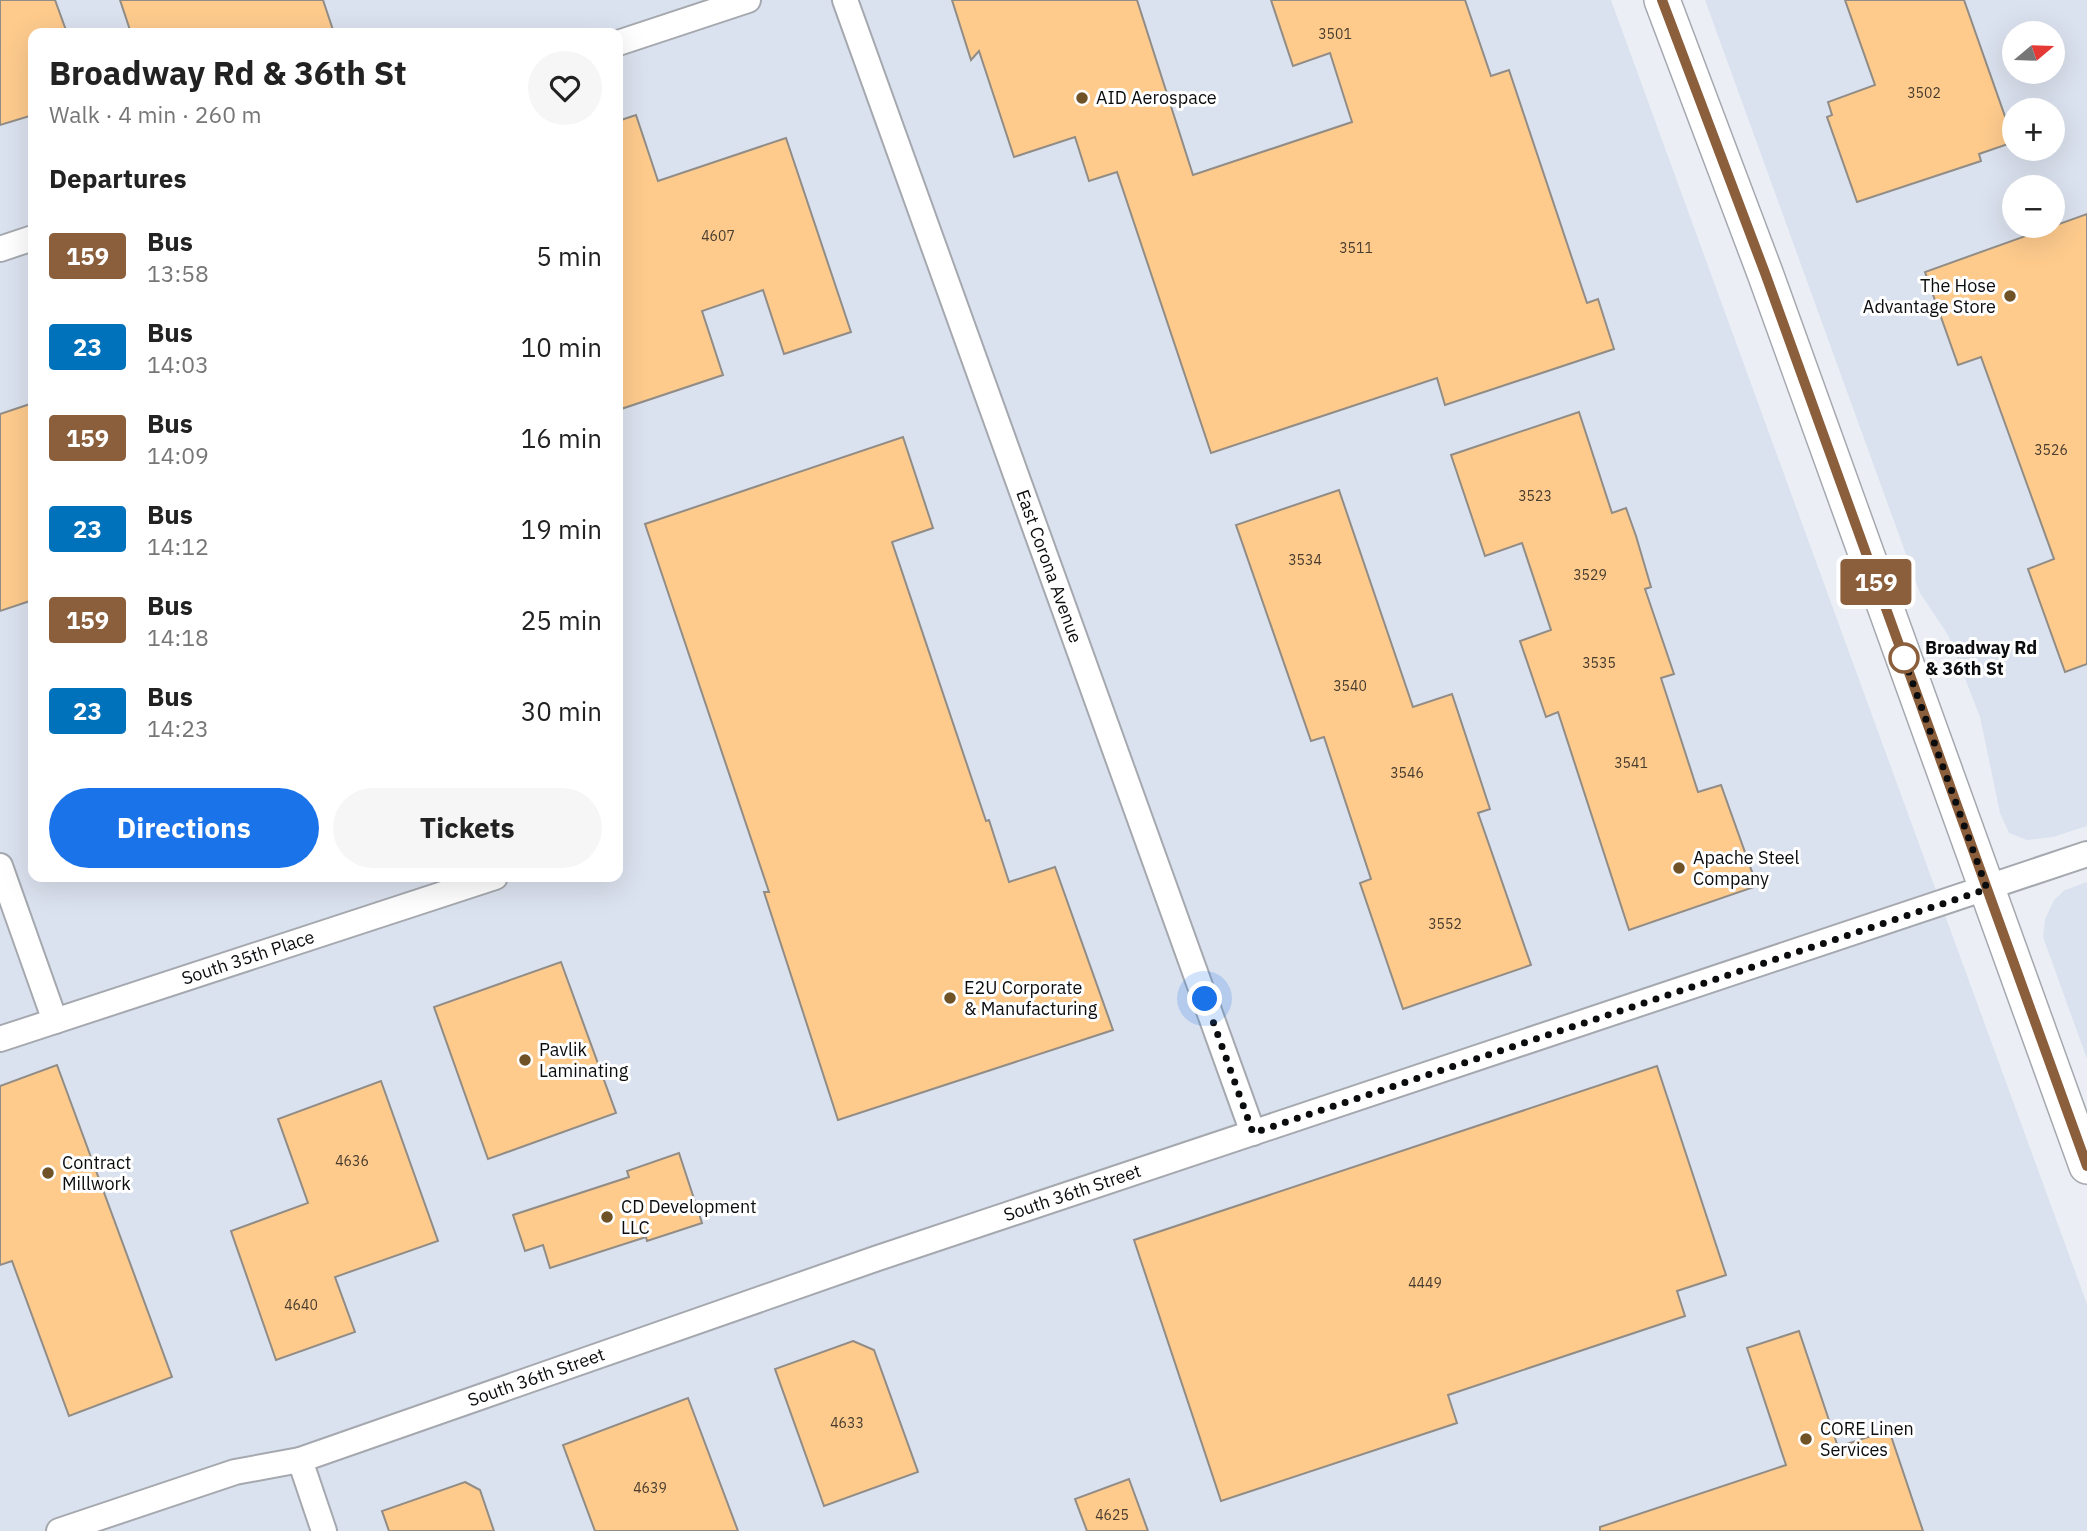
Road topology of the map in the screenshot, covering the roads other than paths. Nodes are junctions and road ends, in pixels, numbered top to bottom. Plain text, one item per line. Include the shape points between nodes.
1 (748, 0) edge
2 (845, 0) edge
3 (1662, 0) edge
4 (623, 41) edge
5 (28, 240) edge
6 (0, 249) edge
7 (2087, 854) edge
8 (0, 866) edge
9 (480, 882) edge
10 (1987, 889) junction
11 (55, 1021) junction
12 (0, 1040) edge
13 (1253, 1133) junction
14 (2087, 1166) edge
15 (300, 1460) junction
16 (59, 1531) edge
17 (324, 1531) edge

1 - 4 street
2 - 13 street, East Corona Avenue
3 - 10 main road
5 - 6 street
7 - 10 street, South 36th Street
8 - 11 street
9 - 11 street, South 35th Place
10 - 13 street, South 36th Street
10 - 14 main road
11 - 12 street, South 35th Place
13 - 15 street, South 36th Street
15 - 16 street, South 36th Street via 235,1472
15 - 17 street

